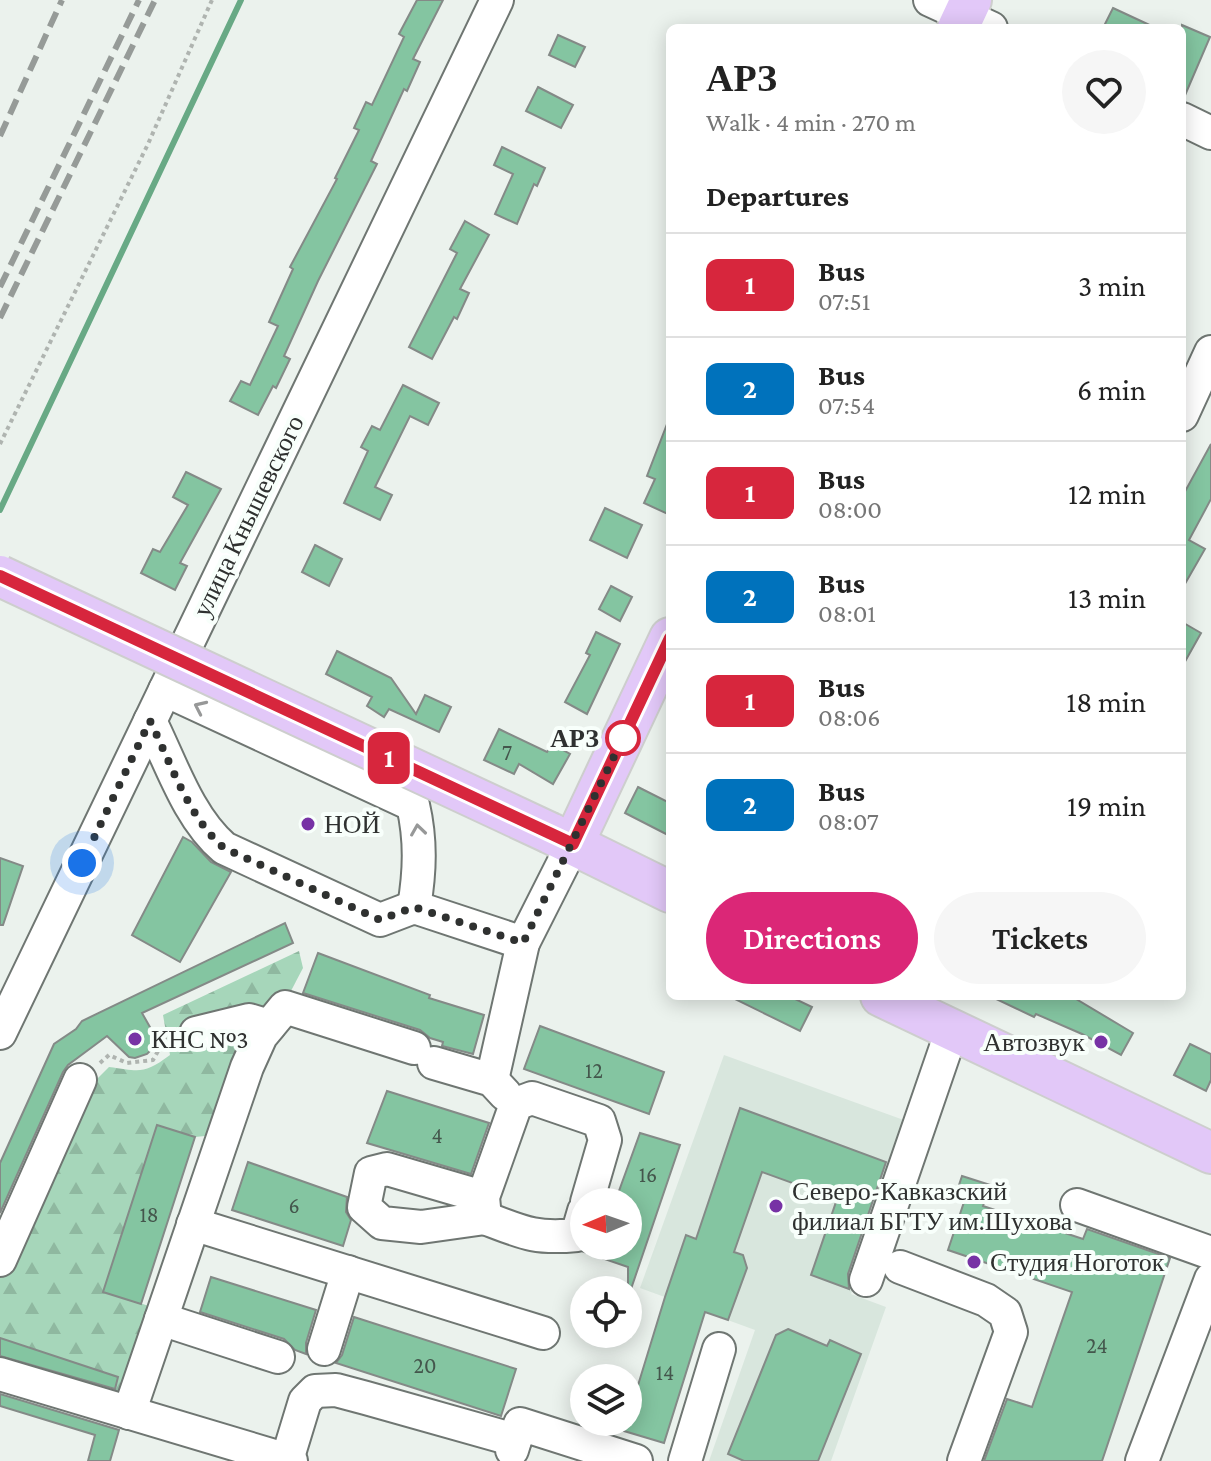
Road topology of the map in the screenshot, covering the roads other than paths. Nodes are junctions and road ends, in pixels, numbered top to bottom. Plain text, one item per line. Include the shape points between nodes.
1 (497, 0) edge
2 (1186, 121) edge
3 (1211, 133) edge
4 (1211, 352) edge
5 (1186, 406) edge
6 (0, 576) edge
7 (666, 645) edge
8 (165, 690) junction
9 (150, 721) junction
10 (562, 838) junction
11 (666, 890) edge
12 (414, 907) junction
13 (523, 943) junction
14 (902, 1001) edge
15 (269, 1026) junction
16 (952, 1030) junction
17 (0, 1033) edge
18 (196, 1033) dead end
19 (80, 1080) dead end
20 (492, 1080) junction
21 (516, 1104) junction
22 (1211, 1153) edge
23 (591, 1188) edge
24 (1077, 1205) dead end
25 (193, 1224) junction
26 (570, 1236) edge
27 (1211, 1253) edge
28 (0, 1260) edge
29 (900, 1267) dead end
30 (348, 1272) junction
31 (1211, 1279) edge
32 (866, 1280) dead end
33 (161, 1319) junction
34 (543, 1333) dead end
35 (324, 1349) dead end
36 (719, 1349) dead end
37 (278, 1357) dead end
38 (0, 1374) edge
39 (129, 1413) junction
40 (515, 1442) edge
41 (289, 1460) edge
42 (636, 1461) edge
43 (685, 1461) edge
44 (964, 1461) edge
45 (1142, 1461) edge

1 - 8 street, улица Кнышевского
2 - 3 street
4 - 5 street
6 - 10 main road, bridge
7 - 10 main road
8 - 9 street, улица Кнышевского
12 -> 8 street via 420,835 413,805
9 - 12 street via 195,812 224,848 380,920
9 - 17 street, улица Кнышевского
10 - 11 main road
10 - 13 street
12 - 13 street
13 - 20 street
14 - 16 main road
15 - 18 street via 249,1020
15 - 20 street via 285,1007
15 - 25 street via 247,1067
16 - 22 main road
16 - 32 street
19 - 28 street
20 - 21 street
21 - 23 street via 532,1098 599,1121 605,1140
21 - 26 street via 484,1208 534,1237
24 - 27 street
25 - 30 street
25 - 33 street
29 - 44 street via 986,1300 1005,1313 1011,1332
30 - 34 street
30 - 35 street
31 - 45 street
33 - 37 street
33 - 39 street
36 - 43 street
38 - 39 street
39 - 41 street
40 - 41 street via 336,1390 315,1391 305,1401
40 - 42 street

